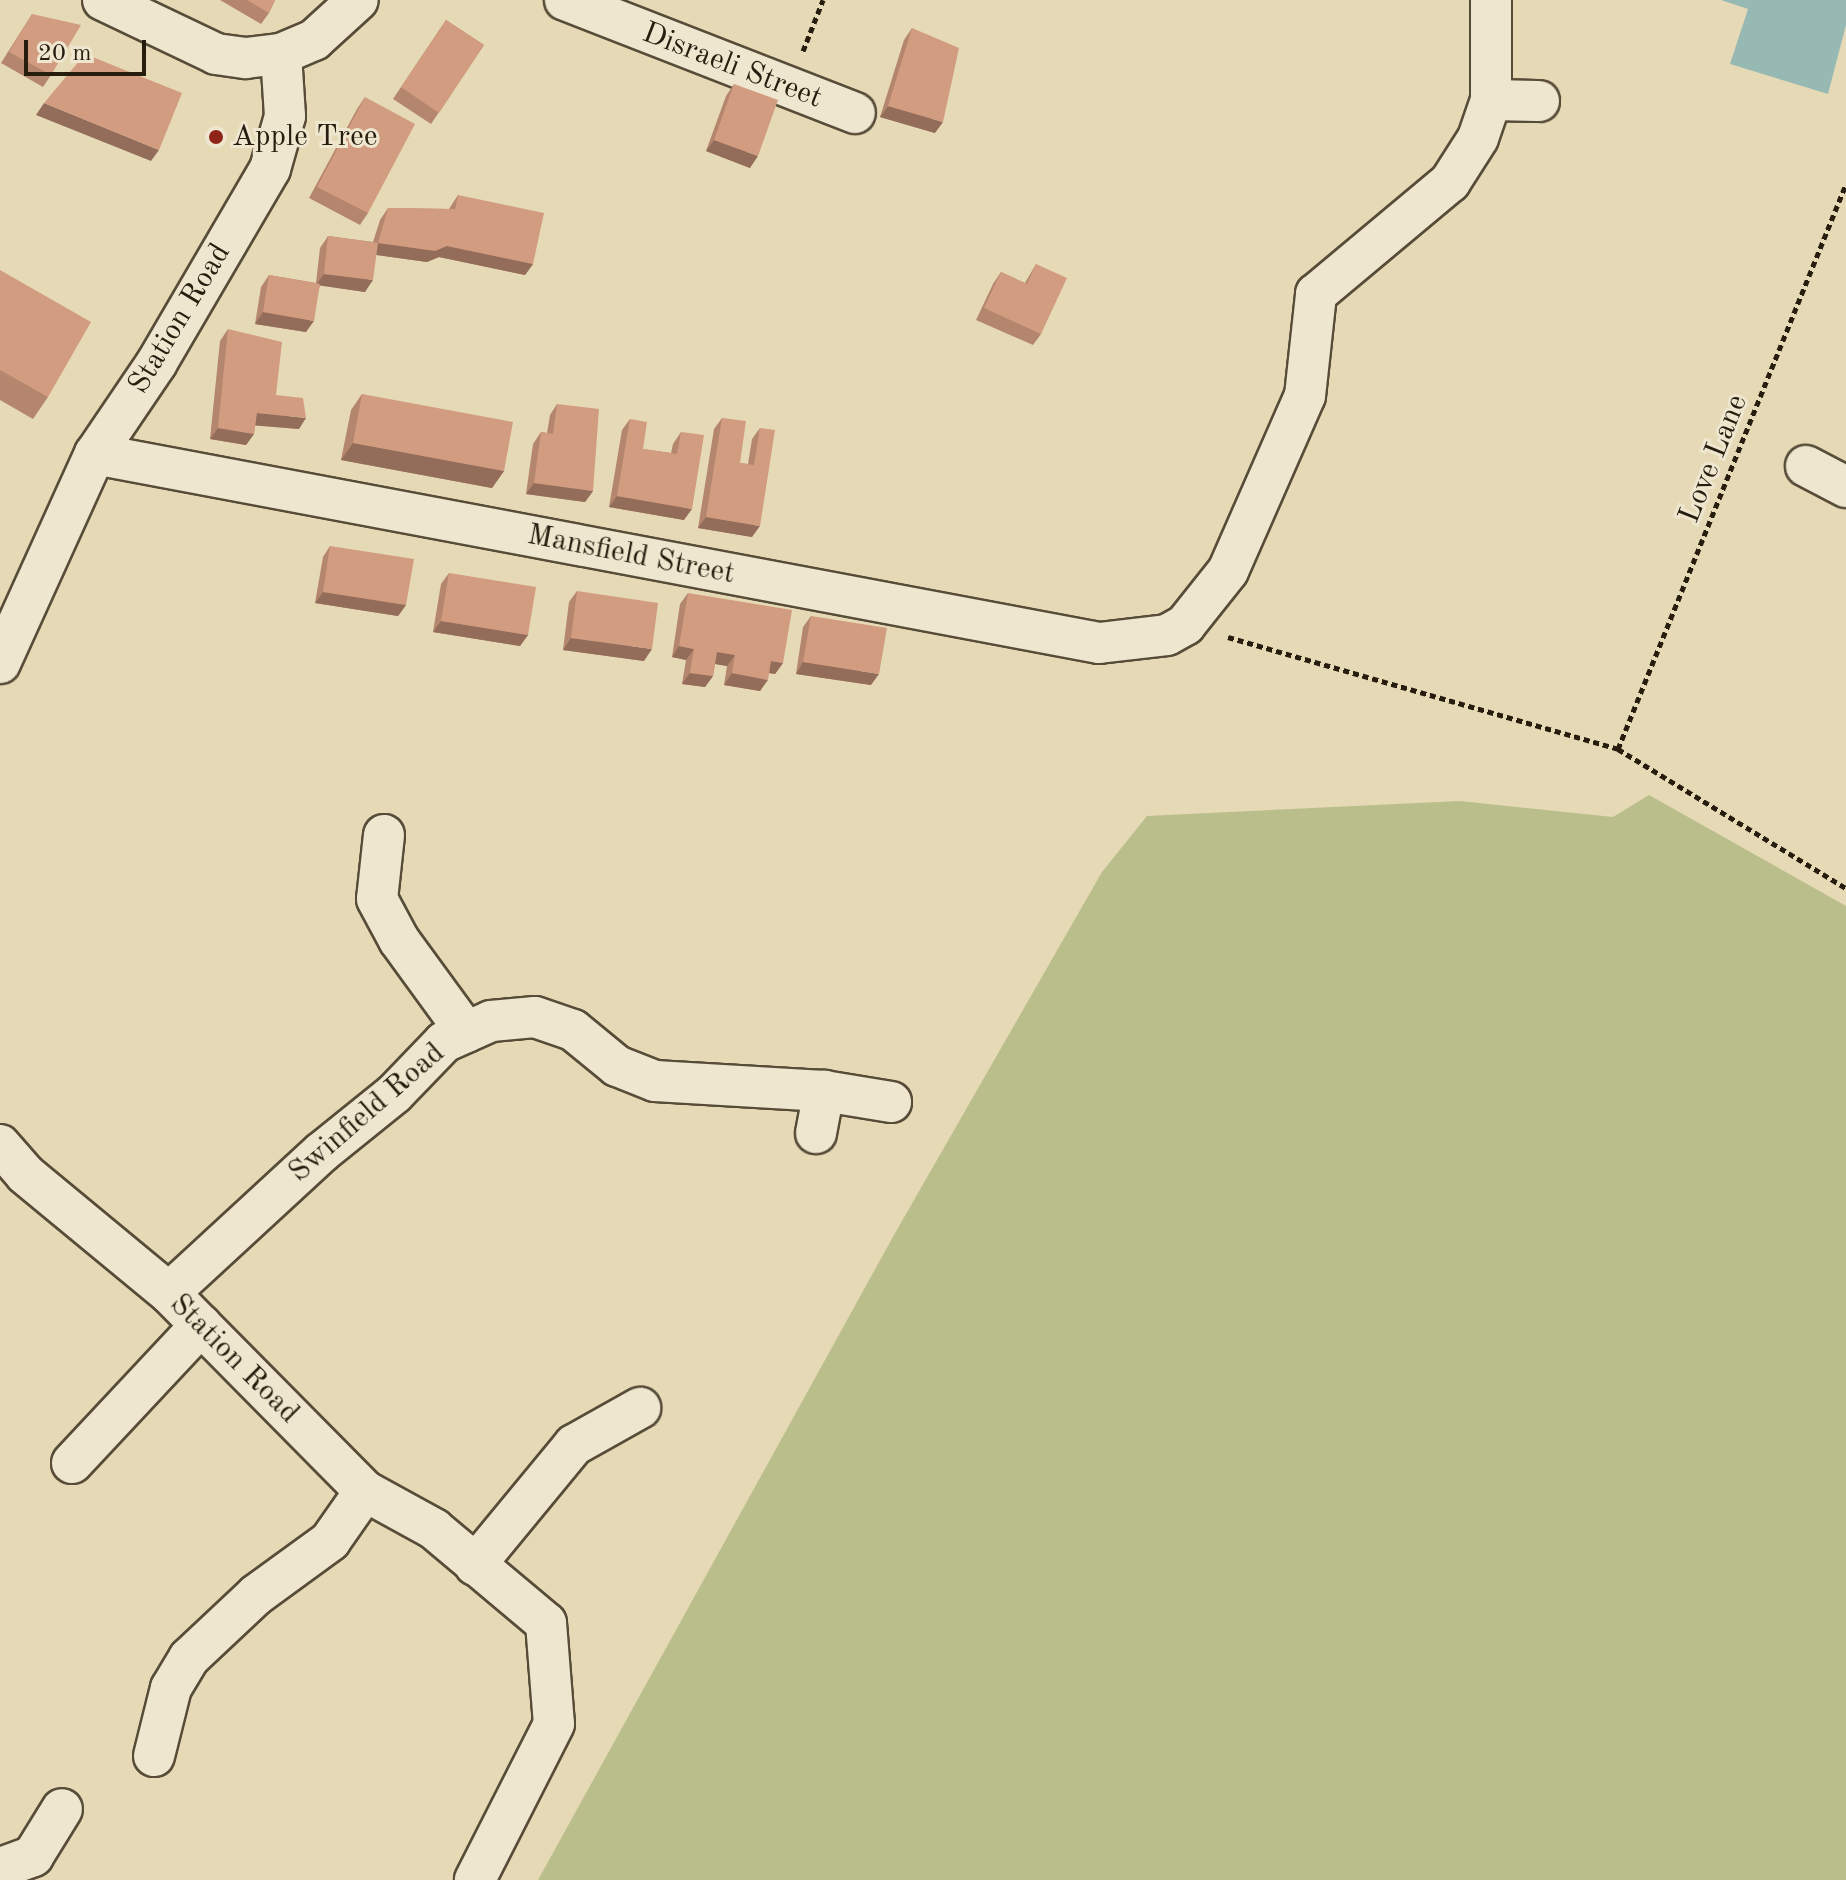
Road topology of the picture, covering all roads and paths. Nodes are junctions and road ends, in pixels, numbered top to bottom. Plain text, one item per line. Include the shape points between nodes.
1 (103, 0) edge
2 (358, 0) edge
3 (565, 0) edge
4 (823, 0) edge
5 (1490, 9) edge
6 (281, 54) junction
7 (789, 90) junction
8 (1491, 100) junction
9 (1539, 101) dead end
10 (855, 113) dead end
11 (1846, 184) edge
12 (95, 454) junction
13 (1806, 466) dead end
14 (1846, 487) edge
15 (1176, 630) junction
16 (0, 663) edge
17 (1618, 749) junction
18 (384, 835) dead end
19 (1846, 888) edge
20 (466, 1032) junction
21 (824, 1091) junction
22 (891, 1102) dead end
23 (816, 1133) dead end
24 (0, 1145) edge
25 (169, 1293) junction
26 (201, 1325) junction
27 (640, 1408) dead end
28 (72, 1463) dead end
29 (365, 1491) junction
30 (475, 1565) junction
31 (154, 1756) dead end
32 (62, 1809) dead end
33 (2, 1869) edge
34 (475, 1880) edge

1 - 6 street via 216,54
2 - 6 street via 314,40
3 - 7 street, Disraeli Street
4 - 7 path
5 - 8 street
6 - 12 street, Station Road via 285,116 270,169 156,364
7 - 10 street, Disraeli Street
8 - 9 street
8 - 15 street via 1478,138 1450,182 1316,294 1305,396 1228,571
11 - 17 path, Love Lane
12 - 15 street, Mansfield Street via 1099,643
12 - 16 street, Station Road
13 - 14 street
15 - 17 path
17 - 19 path
18 - 20 street via 377,899 399,940
20 - 21 street, Swinfield Road via 491,1021 535,1017 573,1030 617,1066 655,1081
20 - 25 street, Swinfield Road via 444,1042 394,1094 322,1152
21 - 22 street, Swinfield Road
21 - 23 street
24 - 25 street, Station Road via 25,1174
25 - 26 street, Station Road
26 - 28 street
26 - 29 street, Station Road
27 - 30 street via 574,1445
29 - 30 street, Station Road via 434,1529
29 - 31 street via 330,1541 245,1604 189,1658 171,1688
30 - 34 street, Station Road via 546,1623 554,1724
32 - 33 street via 33,1856

